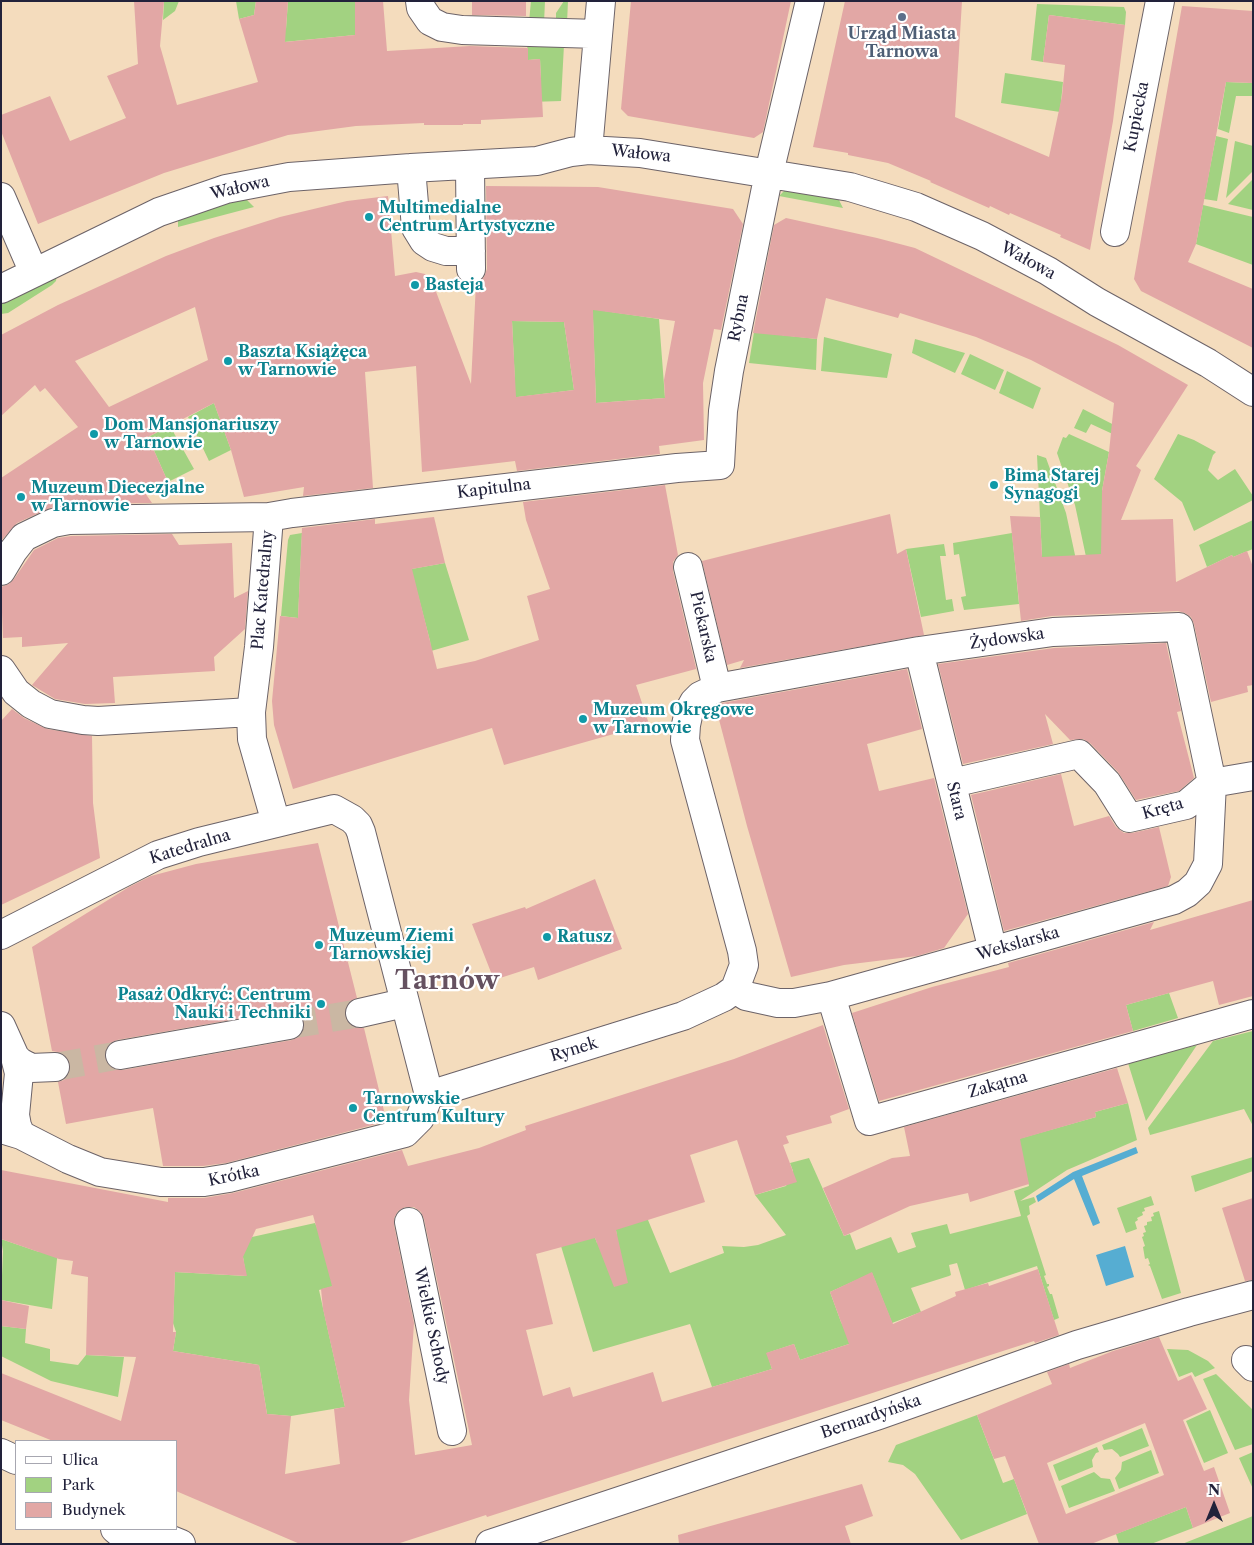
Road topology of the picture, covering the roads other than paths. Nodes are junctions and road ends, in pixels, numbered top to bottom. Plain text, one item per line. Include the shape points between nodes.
1 (420, 1) edge
2 (601, 1) edge
3 (810, 1) edge
4 (1160, 1) edge
5 (598, 34) junction
6 (588, 150) junction
7 (470, 165) junction
8 (411, 168) junction
9 (769, 172) junction
10 (4, 204) edge
11 (1115, 232) dead end
12 (34, 273) junction
13 (1, 289) edge
14 (1253, 392) edge
15 (720, 465) joint
16 (269, 517) junction
17 (688, 567) dead end
18 (1, 571) edge
19 (919, 650) junction
20 (1, 670) edge
21 (717, 688) junction
22 (251, 712) junction
23 (1253, 776) edge
24 (952, 783) junction
25 (1212, 783) junction
26 (276, 823) junction
27 (1, 935) edge
28 (993, 951) junction
29 (736, 989) junction
30 (831, 996) junction
31 (404, 1003) junction
32 (360, 1013) tunnel mouth
33 (1253, 1014) edge
34 (289, 1025) tunnel mouth
35 (1, 1026) edge
36 (120, 1055) tunnel mouth
37 (15, 1057) junction
38 (55, 1067) tunnel mouth
39 (429, 1096) junction
40 (11, 1132) edge
41 (409, 1222) dead end
42 (1253, 1295) edge
43 (452, 1431) dead end
44 (1, 1453) edge
45 (15, 1460) edge
46 (116, 1530) edge
47 (146, 1530) edge
48 (134, 1544) edge
49 (181, 1544) edge
50 (490, 1544) edge

1 - 5 street via 430,21 442,27
2 - 5 street
3 - 9 street, Rybna
4 - 11 street, Kupiecka
5 - 6 street
6 - 7 street, Wałowa via 537,161
6 - 9 street, Wałowa via 640,153
7 - 8 street, Wałowa
7 - 8 street via 471,260 424,241 416,228
8 - 12 street, Wałowa via 289,177 226,188 159,212
9 - 14 street, Wałowa via 850,187 916,207 974,233 1048,271
9 - 15 street, Rybna via 729,371
10 - 12 street
12 - 13 street, Wałowa
15 - 16 street, Kapitulna
16 - 18 street, Plac Katedralny via 69,520 53,523 24,537
16 - 22 street, Plac Katedralny
17 - 21 street, Piekarska
19 - 21 street, Żydowska
19 - 24 street, Stara
19 - 25 street, Żydowska via 1054,632 1179,626
20 - 22 street via 16,692 31,704 50,714 83,720
21 - 29 street, Żydowska via 694,702 689,711 685,740 742,951 744,965
22 - 26 street, Plac Katedralny via 252,739
23 - 25 street
24 - 25 street, Kręta via 1078,754 1107,783 1129,818 1186,805
24 - 28 street, Stara
25 - 28 street, Wekslarska via 1208,864 1198,883 1187,893 1174,900
26 - 27 street, Katedralna via 158,855
26 - 31 street, Katedralna via 334,809 352,819 361,832
28 - 30 street, Wekslarska
29 - 30 street, Wekslarska via 746,996 778,1003
29 - 39 street, Rynek via 683,1016
30 - 33 street, Zakątna via 869,1120
31 - 32 street
31 - 39 street
34 - 36 street
35 - 37 street
37 - 38 street via 31,1068
37 - 40 street via 19,1073 17,1126
39 - 40 street, Krótka via 420,1118 406,1133 204,1182 161,1182 100,1172
41 - 43 street, Wielkie Schody
42 - 50 street, Bernardyńska via 1077,1345 879,1415
44 - 45 street
46 - 48 street
47 - 49 street

